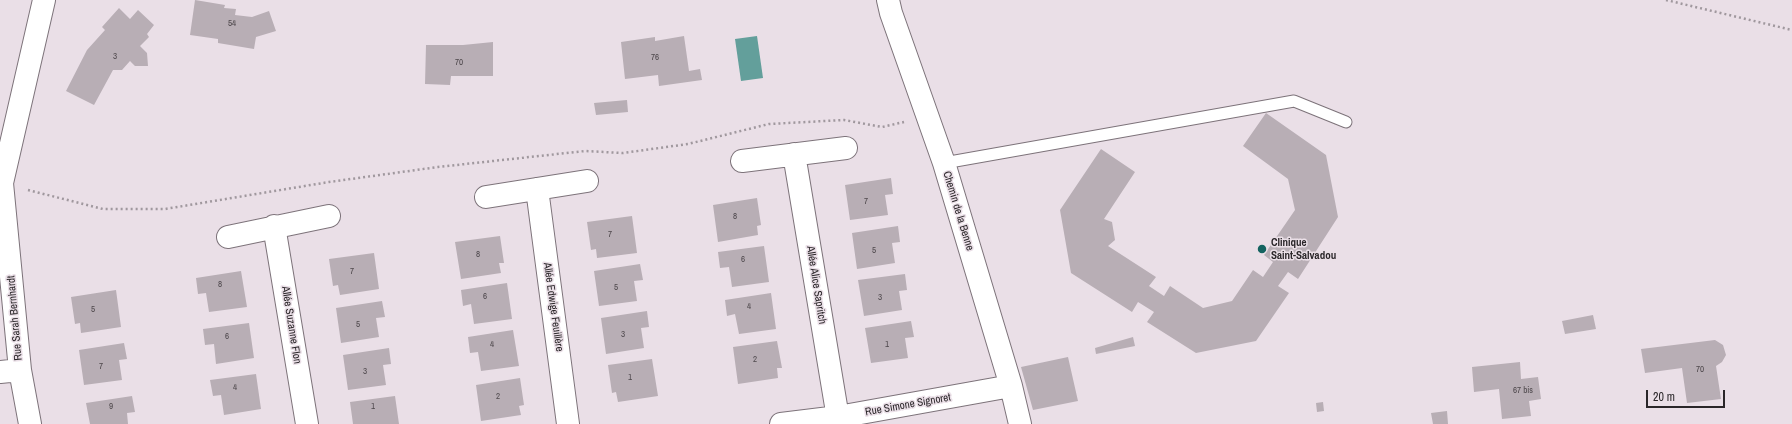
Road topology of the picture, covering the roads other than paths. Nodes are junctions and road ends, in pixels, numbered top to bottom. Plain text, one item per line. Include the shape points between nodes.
1 (44, 0) edge
2 (888, 0) edge
3 (1346, 122) dead end
4 (846, 148) dead end
5 (794, 154) junction
6 (742, 161) dead end
7 (944, 163) junction
8 (587, 181) dead end
9 (537, 189) junction
10 (486, 197) dead end
11 (329, 216) dead end
12 (274, 226) junction
13 (228, 237) dead end
14 (10, 371) edge
15 (1011, 386) junction
16 (838, 421) edge
17 (30, 424) edge
18 (307, 424) edge
19 (568, 424) edge
20 (781, 424) edge
21 (1020, 424) edge

1 - 14 street, Rue Sarah Bernhardt via 2,183
2 - 7 street, Chemin de la Benne
3 - 7 lane via 1294,100
4 - 5 street
5 - 6 street
5 - 16 street, Allée Alice Sapritch
7 - 15 street, Chemin de la Benne
8 - 9 street
9 - 10 street
9 - 19 street, Allée Edwige Feuillère
11 - 12 street
12 - 13 street
12 - 18 street, Allée Suzanne Flon
14 - 17 street, Rue Sarah Bernhardt
15 - 16 street, Rue Simone Signoret
15 - 21 street, Chemin de la Benne
16 - 20 street, Rue Simone Signoret

